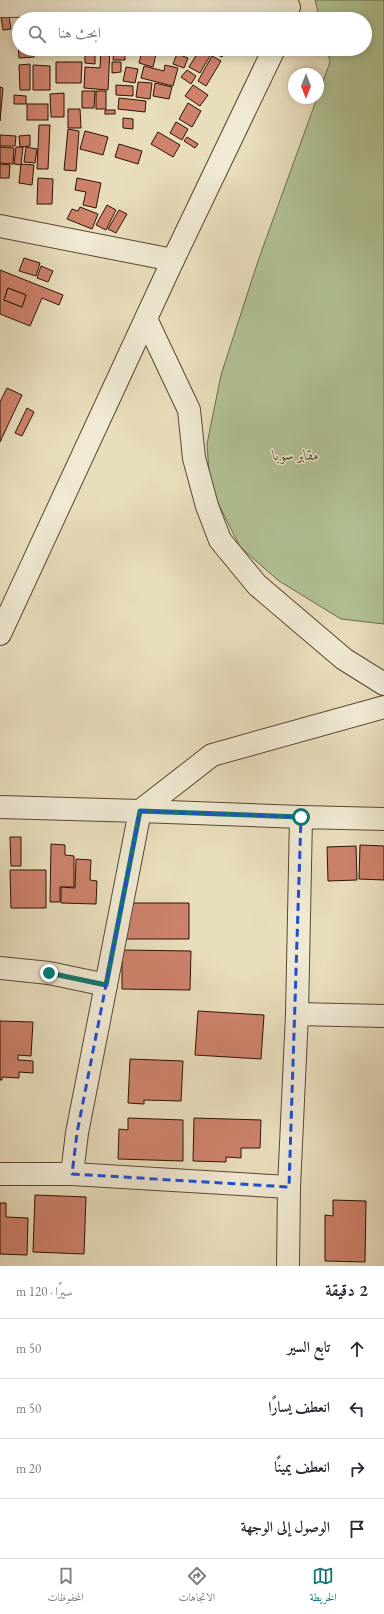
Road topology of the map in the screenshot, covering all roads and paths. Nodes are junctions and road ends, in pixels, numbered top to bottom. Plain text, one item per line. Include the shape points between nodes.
1 (257, 3) edge
2 (0, 6) edge
3 (288, 9) edge
4 (271, 56) edge
5 (0, 226) edge
6 (173, 260) junction
7 (146, 319) junction
8 (0, 634) edge
9 (384, 684) edge
10 (384, 707) edge
11 (0, 807) edge
12 (140, 811) junction
13 (301, 817) junction
14 (384, 819) edge
15 (0, 968) edge
16 (106, 985) junction
17 (297, 1014) junction
18 (384, 1016) edge
19 (0, 1174) edge
20 (72, 1174) junction
21 (290, 1187) junction
22 (288, 1266) edge

1 - 2 street
1 - 3 street
4 - 6 street
5 - 6 street
6 - 7 street
7 - 8 street
7 - 9 street via 189,410 194,458 207,506 220,540 257,585 344,659
10 - 12 street via 212,755
11 - 12 street
12 - 13 street
12 - 16 street
13 - 14 street
13 - 17 street
15 - 16 street via 49,973
16 - 20 street via 77,1134
17 - 18 street
17 - 21 street
19 - 20 street
20 - 21 street
21 - 22 street

